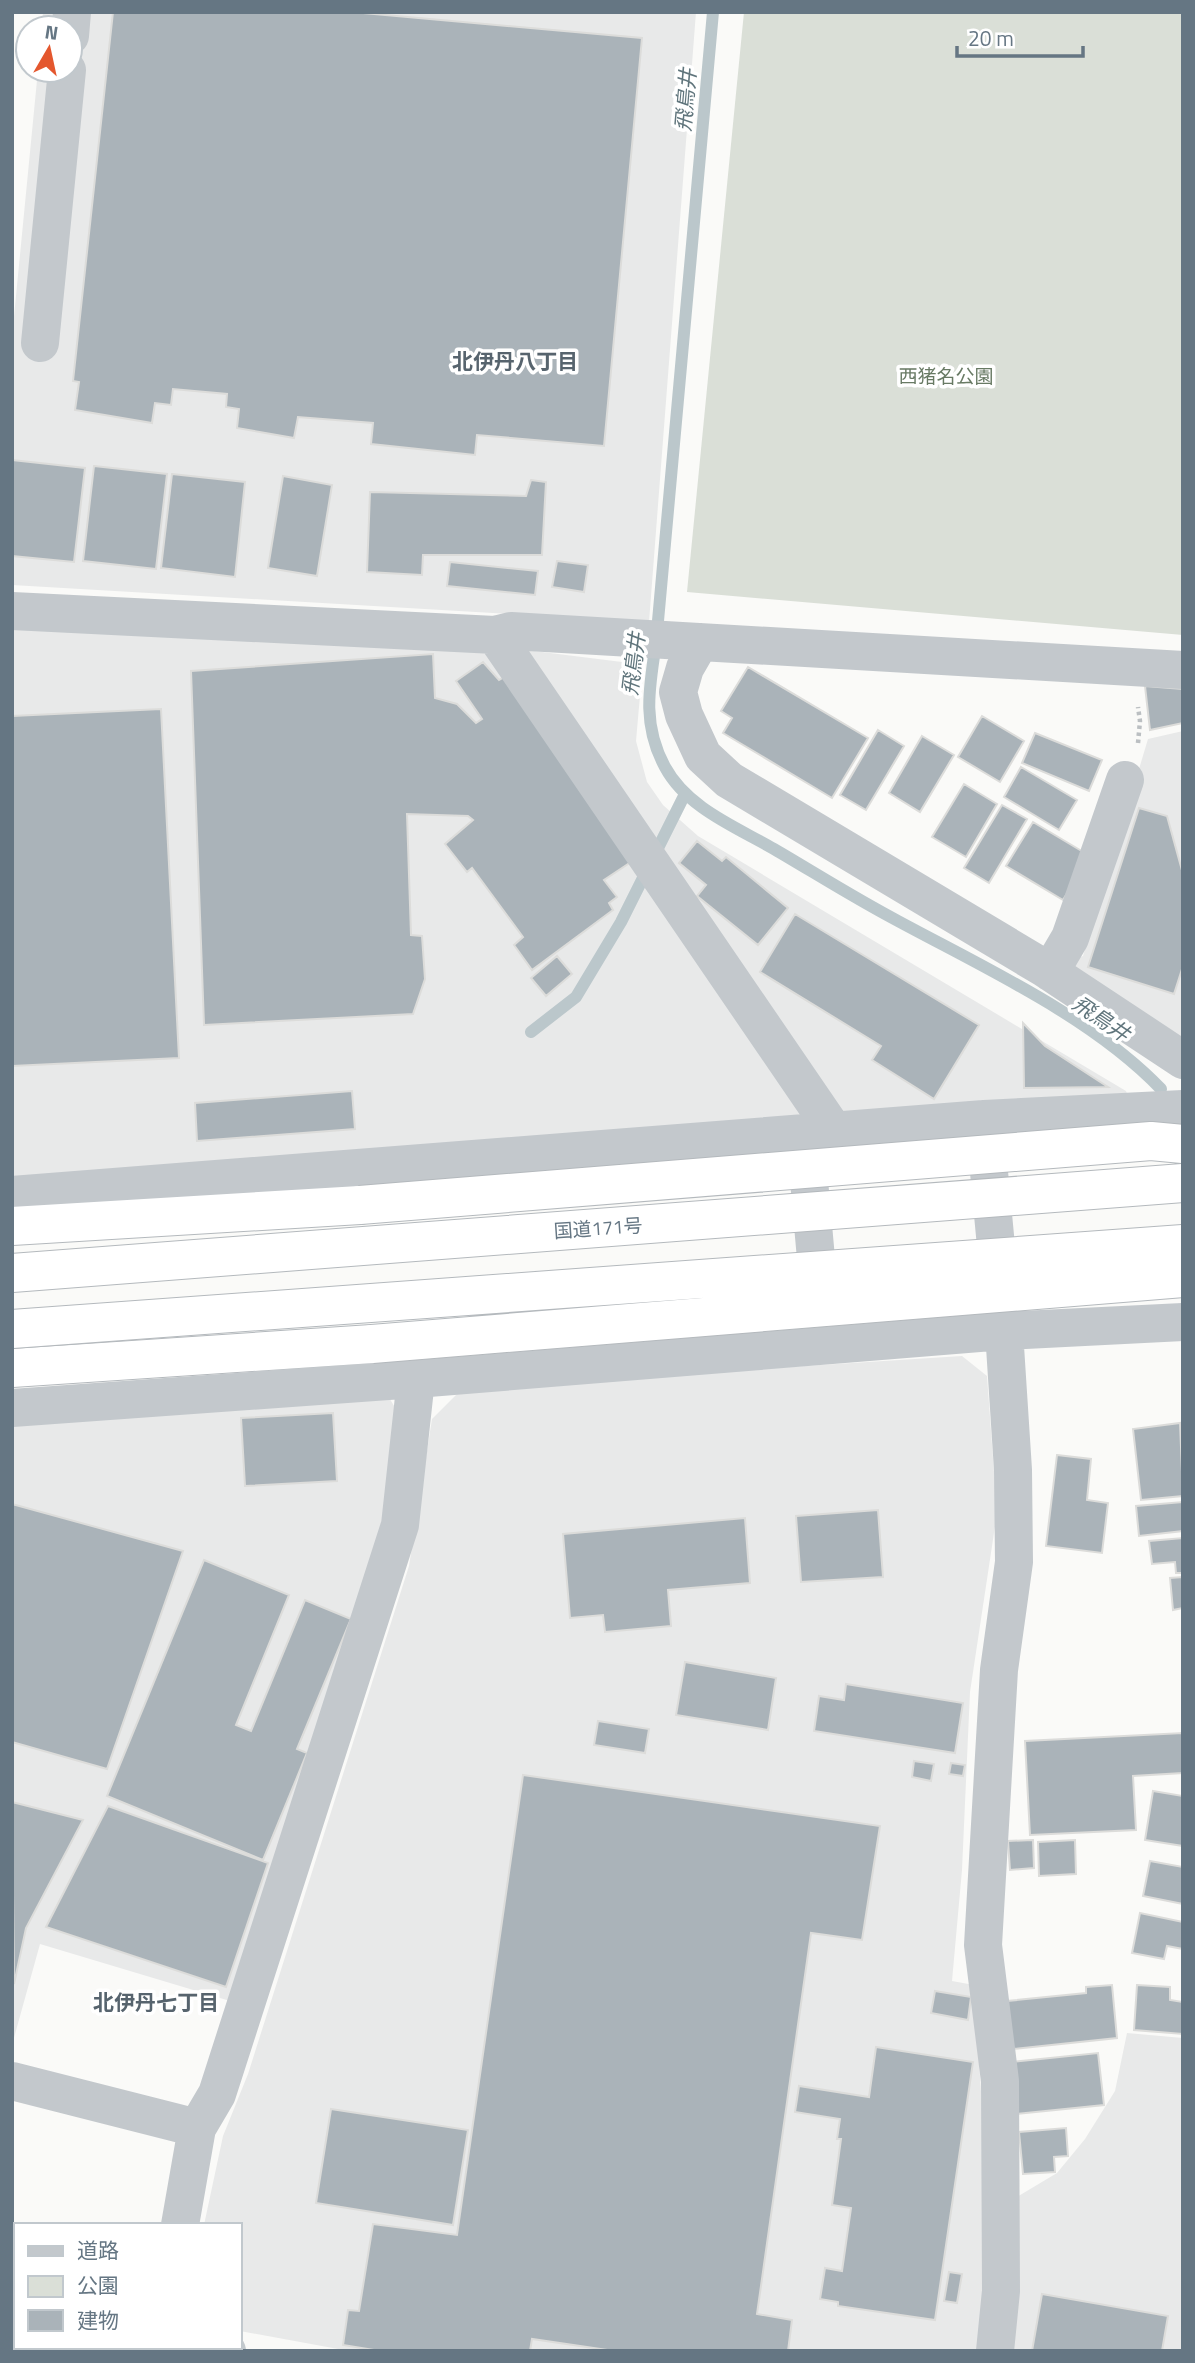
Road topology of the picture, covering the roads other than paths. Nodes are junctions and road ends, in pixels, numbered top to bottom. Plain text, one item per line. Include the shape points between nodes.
1 (66, 84) edge
2 (40, 343) dead end
3 (12, 611) edge
4 (495, 635) junction
5 (692, 642) junction
6 (1183, 670) edge
7 (1125, 779) road end
8 (1050, 972) junction
9 (1183, 1060) edge
10 (1183, 1109) edge
11 (984, 1119) junction
12 (820, 1132) junction
13 (1183, 1144) edge
14 (1183, 1183) edge
15 (12, 1195) edge
16 (12, 1226) edge
17 (1183, 1244) edge
18 (12, 1273) edge
19 (1183, 1278) edge
20 (1183, 1322) edge
21 (12, 1329) edge
22 (1004, 1331) junction
23 (824, 1346) junction
24 (12, 1368) edge
25 (416, 1379) junction
26 (12, 1408) edge
27 (12, 2081) edge
28 (197, 2128) junction
29 (180, 2223) edge
30 (995, 2351) edge

1 - 2 street
3 - 4 street
4 - 5 street via 511,631
4 - 12 street
5 - 6 street
5 - 8 street via 678,692 703,756 729,779
7 - 8 street via 1070,938
8 - 9 street
10 - 11 street
11 - 12 street
11 - 22 street
12 - 15 street
12 - 23 street
13 - 16 highway, bridge via 1151,1141 360,1205
14 - 18 highway, 国道171号, bridge
17 - 21 highway, bridge
19 - 24 highway, bridge via 372,1344
20 - 22 street
22 - 23 street
22 - 30 street via 1014,1562 999,1670 983,1945 1000,2081 1001,2291
23 - 25 street
25 - 26 street
25 - 28 street via 400,1525 217,2094
27 - 28 street
28 - 29 street

